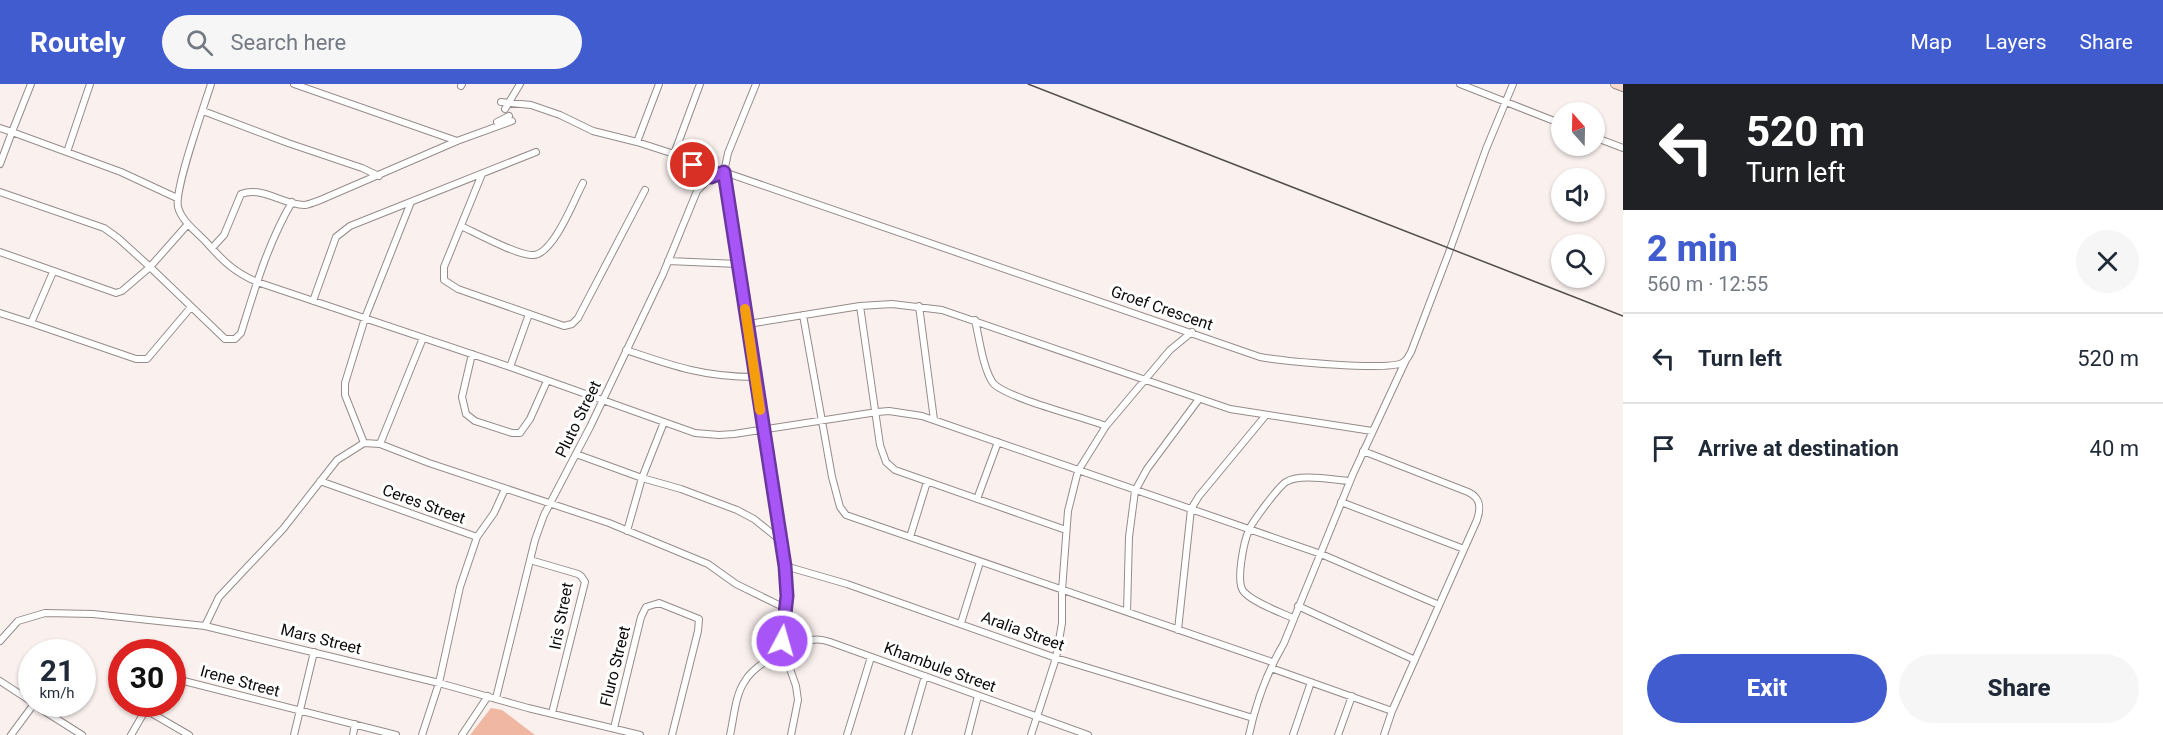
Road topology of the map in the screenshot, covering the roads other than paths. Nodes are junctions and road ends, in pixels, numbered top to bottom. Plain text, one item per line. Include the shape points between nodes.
1 (31, 84) edge
2 (90, 84) edge
3 (211, 84) edge
4 (294, 84) edge
5 (519, 84) edge
6 (659, 84) edge
7 (700, 84) edge
8 (756, 84) edge
9 (1460, 84) edge
10 (1513, 84) edge
11 (1615, 84) edge
12 (1623, 87) edge
13 (354, 102) dead end
14 (501, 102) dead end
15 (1505, 102) junction
16 (505, 109) dead end
17 (203, 111) junction
18 (1551, 120) edge
19 (0, 128) edge
20 (12, 132) junction
21 (457, 141) junction
22 (1605, 141) edge
23 (637, 142) junction
24 (1623, 148) edge
25 (67, 152) junction
26 (537, 152) dead end
27 (674, 154) junction
28 (0, 164) edge
29 (724, 172) junction
30 (482, 174) junction
31 (379, 176) junction
32 (711, 177) junction
33 (583, 183) dead end
34 (645, 190) dead end
35 (0, 192) edge
36 (177, 198) junction
37 (292, 202) junction
38 (411, 202) junction
39 (188, 224) junction
40 (461, 226) junction
41 (212, 248) junction
42 (0, 252) edge
43 (668, 261) junction
44 (738, 264) junction
45 (150, 267) junction
46 (53, 272) junction
47 (257, 282) junction
48 (313, 301) junction
49 (860, 306) junction
50 (919, 306) junction
51 (191, 307) junction
52 (0, 313) edge
53 (529, 314) junction
54 (803, 315) junction
55 (365, 318) junction
56 (975, 320) junction
57 (31, 323) junction
58 (748, 324) junction
59 (1192, 332) junction
60 (423, 338) junction
61 (626, 350) junction
62 (472, 354) junction
63 (1406, 360) junction
64 (510, 367) junction
65 (755, 377) junction
66 (1146, 380) junction
67 (547, 381) junction
68 (1198, 399) junction
69 (603, 400) junction
70 (877, 411) junction
71 (1266, 416) junction
72 (934, 420) junction
73 (822, 421) junction
74 (664, 422) junction
75 (1106, 426) junction
76 (763, 429) junction
77 (1372, 431) junction
78 (998, 442) junction
79 (364, 443) junction
80 (380, 444) junction
81 (1363, 451) junction
82 (576, 454) junction
83 (1078, 471) junction
84 (642, 478) junction
85 (320, 481) junction
86 (1350, 481) junction
87 (927, 482) junction
88 (505, 489) junction
89 (1135, 490) junction
90 (977, 499) junction
91 (1341, 502) junction
92 (550, 504) junction
93 (1191, 509) junction
94 (1249, 529) junction
95 (1066, 530) junction
96 (627, 531) junction
97 (477, 537) junction
98 (910, 537) junction
99 (780, 541) junction
100 (1464, 549) junction
101 (1321, 554) junction
102 (530, 560) junction
103 (980, 562) junction
104 (785, 566) junction
105 (1062, 590) junction
106 (1298, 606) junction
107 (1439, 606) junction
108 (786, 608) junction
109 (1126, 612) junction
110 (1293, 618) junction
111 (961, 624) junction
112 (205, 626) junction
113 (1178, 630) junction
114 (784, 631) junction
115 (0, 641) edge
116 (798, 644) junction
117 (314, 652) junction
118 (783, 652) junction
119 (871, 657) junction
120 (1056, 658) junction
121 (1415, 660) junction
122 (1272, 665) junction
123 (925, 676) junction
124 (0, 681) edge
125 (186, 682) edge
126 (1311, 682) junction
127 (439, 683) junction
128 (18, 693) edge
129 (488, 696) junction
130 (978, 696) junction
131 (1352, 696) junction
132 (496, 698) junction
133 (300, 711) junction
134 (1392, 711) junction
135 (552, 713) junction
136 (1036, 716) junction
137 (23, 717) edge
138 (54, 717) edge
139 (141, 717) edge
140 (162, 717) edge
141 (1253, 718) junction
142 (355, 724) junction
143 (614, 728) junction
144 (11, 735) edge
145 (82, 735) edge
146 (131, 735) edge
147 (189, 735) edge
148 (294, 735) edge
149 (353, 735) edge
150 (396, 735) edge
151 (422, 735) edge
152 (462, 735) edge
153 (640, 735) edge
154 (672, 735) edge
155 (730, 735) edge
156 (791, 735) edge
157 (847, 735) edge
158 (909, 735) edge
159 (968, 735) edge
160 (1031, 735) edge
161 (1088, 735) edge
162 (1249, 735) edge
163 (1293, 735) edge
164 (1338, 735) edge
165 (1384, 735) edge

1 - 20 street
2 - 25 street
3 - 17 street
4 - 21 street
5 - 16 street
6 - 23 street
7 - 27 street
8 - 29 street
9 - 15 street
10 - 15 street
11 - 12 main road
13 - 21 street via 456,144 511,118
14 - 23 street via 531,105 593,131
15 - 18 street
15 - 63 street
17 - 31 street
17 - 36 street
19 - 20 street
20 - 25 street
20 - 28 street
21 - 31 street
22 - 24 street
23 - 27 street
25 - 36 street
26 - 30 street
27 - 32 street
29 - 32 street
29 - 44 street
29 - 59 street, Groef Crescent
30 - 38 street
30 - 40 street
31 - 37 street via 318,201 303,205
32 - 43 street, Pluto Street via 697,192
33 - 40 street via 548,248 539,254 524,254
34 - 53 street via 575,322 564,326
35 - 45 street via 104,228
36 - 39 street
37 - 41 street via 260,192 241,194 224,235
37 - 47 street
38 - 48 street via 341,231
38 - 55 street
39 - 41 street
39 - 45 street
40 - 53 street via 444,267 444,280 458,289
41 - 47 street via 238,273
42 - 46 street
43 - 44 street
43 - 61 street, Pluto Street
44 - 58 street
45 - 46 street via 116,293
45 - 51 street
46 - 57 street
47 - 48 street
47 - 51 street via 241,333 235,339 225,339
48 - 55 street
49 - 50 street
49 - 54 street
49 - 70 street
50 - 56 street
50 - 72 street
51 - 57 street via 147,359 136,359
52 - 57 street
53 - 64 street
54 - 58 street
54 - 73 street
55 - 60 street
55 - 79 street via 345,389
56 - 66 street
56 - 75 street via 987,370 995,385
58 - 65 street
59 - 63 street, Groef Crescent via 1260,357 1287,361 1396,365
59 - 66 street via 1174,346
60 - 62 street
60 - 80 street
61 - 65 street via 706,375
61 - 69 street, Pluto Street
62 - 64 street
62 - 67 street via 462,405 475,421 520,433
63 - 77 street
64 - 67 street
65 - 76 street
66 - 68 street
66 - 75 street
67 - 69 street
68 - 71 street
68 - 89 street
69 - 74 street
69 - 82 street, Pluto Street
70 - 72 street
70 - 73 street
70 - 87 street via 886,462
71 - 77 street
71 - 93 street
72 - 78 street
73 - 76 street
73 - 98 street via 842,511 855,520
74 - 76 street via 707,434
74 - 84 street
75 - 83 street
76 - 99 street
77 - 81 street
78 - 83 street
78 - 90 street
79 - 80 street
79 - 85 street via 337,460
80 - 88 street
81 - 86 street
81 - 100 street via 1474,495 1480,512
82 - 84 street
82 - 92 street, Pluto Street
83 - 89 street
83 - 95 street
84 - 96 street
84 - 99 street via 737,510
85 - 97 street, Ceres Street
85 - 112 street via 283,529 219,597
86 - 91 street
86 - 94 street via 1299,477 1286,482
87 - 90 street
87 - 98 street
88 - 92 street
88 - 97 street
89 - 93 street
89 - 109 street
90 - 95 street
91 - 100 street
91 - 101 street
92 - 96 street
92 - 102 street, Pluto Street
93 - 94 street
93 - 113 street
94 - 101 street
94 - 110 street via 1240,574 1242,591
95 - 105 street
96 - 108 street via 708,564 736,584
97 - 127 street, Ceres Street via 459,587
98 - 103 street
99 - 104 street
100 - 107 street
101 - 106 street
101 - 107 street
102 - 132 street, Pluto Street
102 - 135 street, Iris Street via 578,574 585,582
103 - 105 street
103 - 111 street
104 - 108 street
104 - 111 street, Aralia Street
105 - 109 street
105 - 120 street
106 - 110 street
106 - 121 street
107 - 121 street
108 - 114 street
109 - 113 street
110 - 122 street
111 - 120 street, Aralia Street
112 - 115 street, Mars Street via 45,613 18,621
112 - 117 street, Mars Street
113 - 122 street
114 - 116 street
114 - 118 street
116 - 118 street, Khambule Street
116 - 119 street, Khambule Street via 824,640
117 - 127 street, Mars Street
117 - 133 street
118 - 155 street, Khambule Street via 745,679
118 - 156 street via 798,694
119 - 123 street, Khambule Street
119 - 157 street
120 - 136 street
120 - 141 street, Aralia Street
121 - 134 street
122 - 126 street
122 - 141 street
123 - 130 street, Khambule Street
123 - 158 street
124 - 128 street
125 - 133 street, Irene Street
126 - 131 street
126 - 163 street
127 - 129 street, Mars Street
127 - 151 street, Ceres Street
129 - 132 street, Mars Street
129 - 152 street
130 - 136 street, Khambule Street
130 - 159 street
131 - 134 street
131 - 164 street
132 - 135 street, Mars Street
133 - 142 street, Irene Street
133 - 148 street
134 - 165 street
135 - 143 street, Mars Street
136 - 160 street
136 - 161 street, Khambule Street
137 - 144 street
138 - 145 street
139 - 146 street
140 - 147 street
141 - 162 street
142 - 149 street
142 - 150 street, Irene Street
143 - 153 street, Mars Street
143 - 154 street, Fluro Street via 642,617 646,607 659,603 699,619

